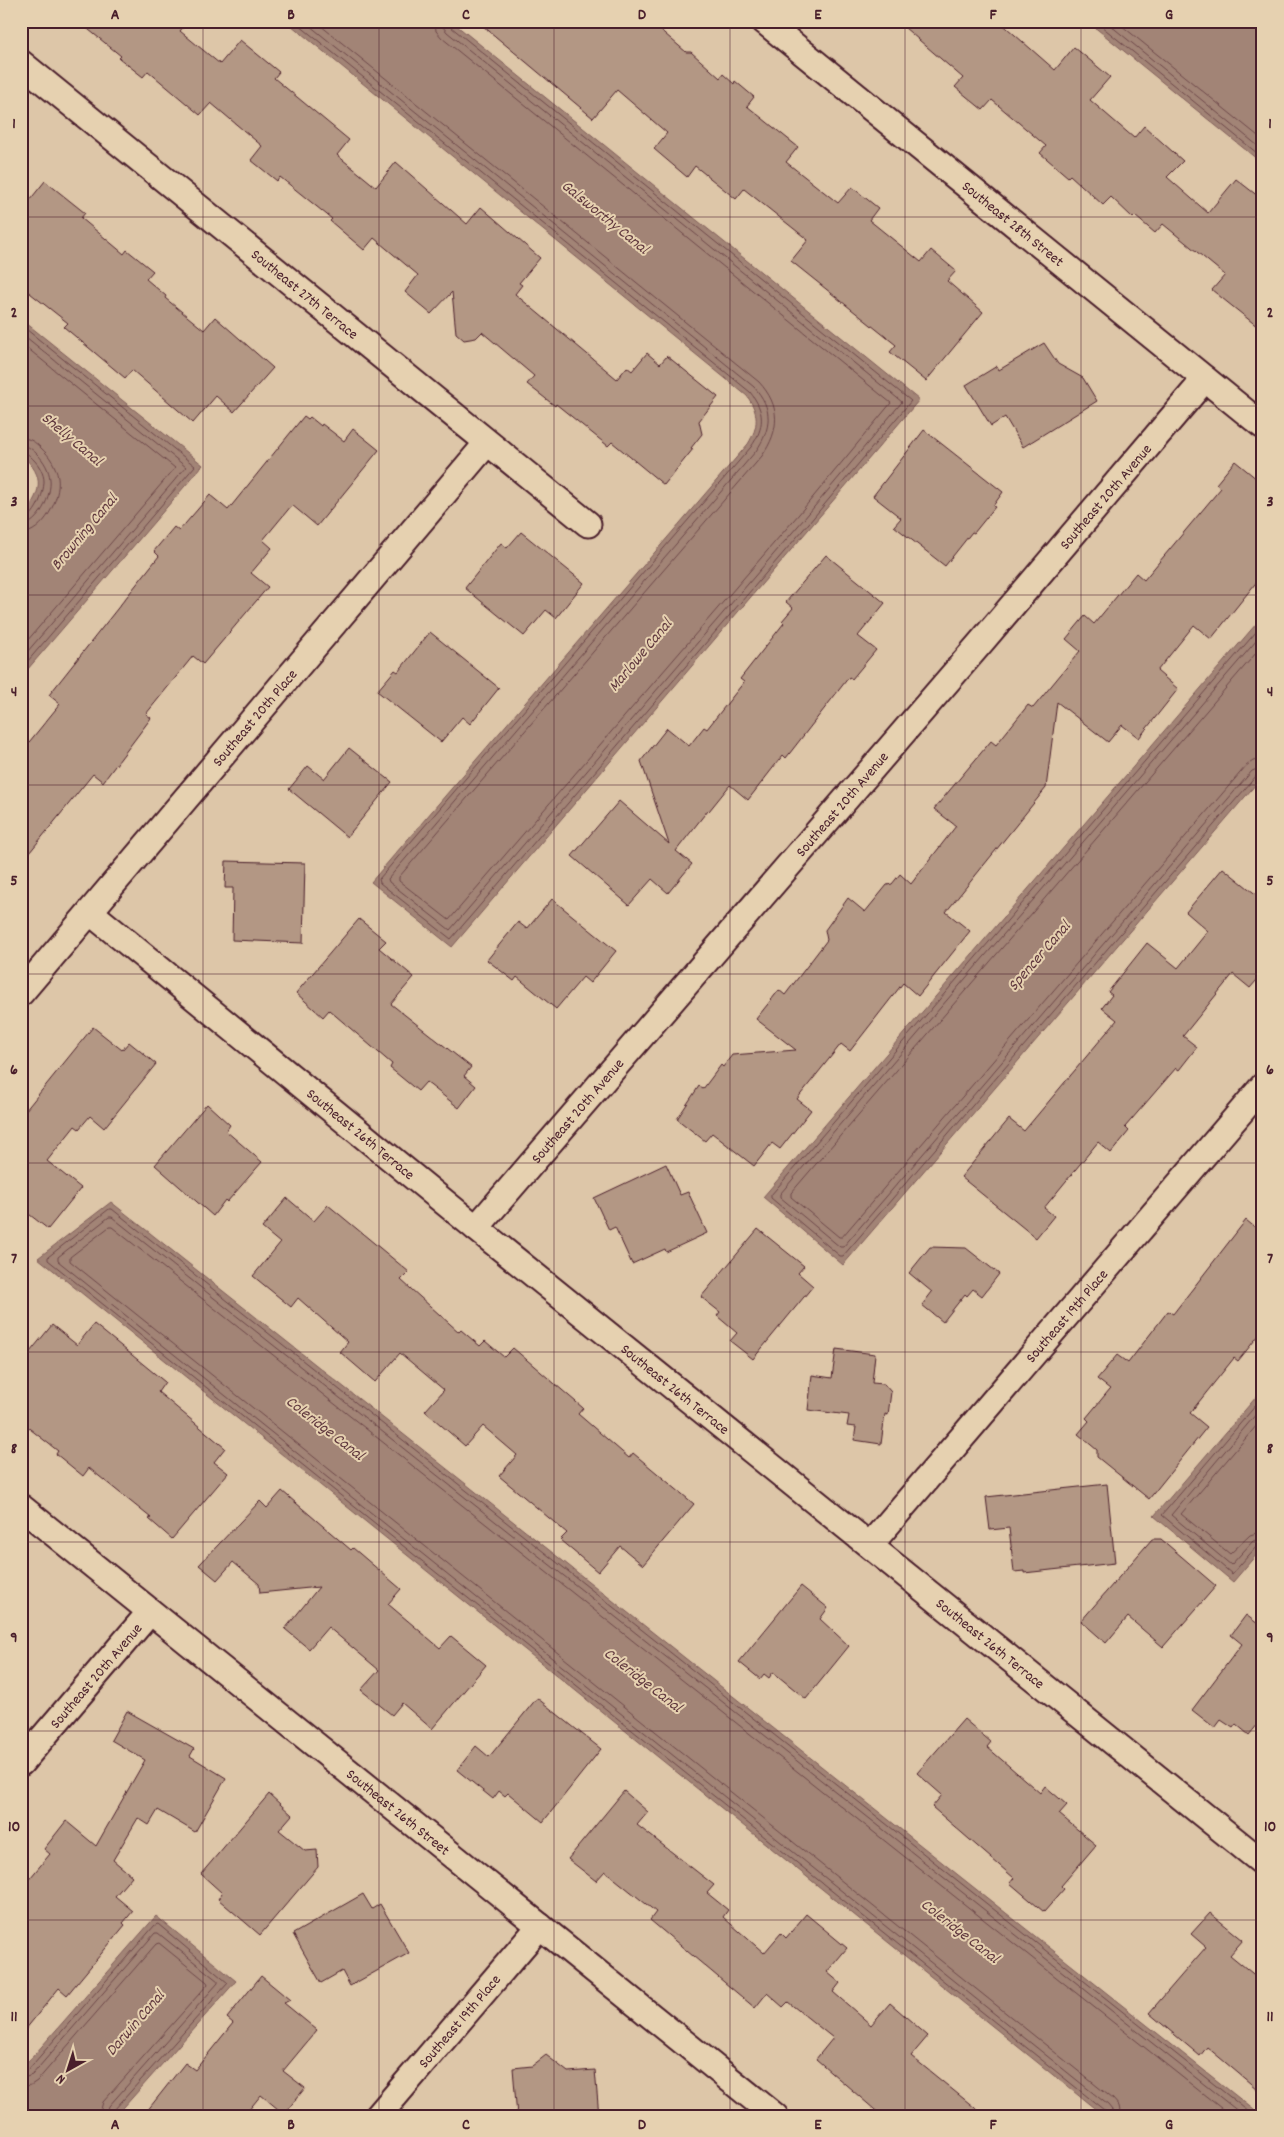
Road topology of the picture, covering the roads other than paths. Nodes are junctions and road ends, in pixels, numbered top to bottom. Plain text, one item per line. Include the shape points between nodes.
1 (764, 21) edge
2 (21, 63) edge
3 (1205, 379) junction
4 (1263, 426) edge
5 (487, 443) junction
6 (588, 524) dead end
7 (90, 912) junction
8 (21, 993) edge
9 (1263, 1086) edge
10 (476, 1228) junction
11 (21, 1507) edge
12 (870, 1545) junction
13 (150, 1612) junction
14 (21, 1763) edge
15 (1262, 1862) edge
16 (540, 1926) junction
17 (378, 2116) edge
18 (775, 2116) edge

1 - 3 street, Southeast 28th Street
2 - 5 street, Southeast 27th Terrace
3 - 4 street, Southeast 28th Street
3 - 10 street, Southeast 20th Avenue
5 - 6 street, Southeast 27th Terrace
5 - 7 street, Southeast 20th Place
7 - 8 street, Southeast 20th Place
7 - 10 street, Southeast 26th Terrace
9 - 12 street, Southeast 19th Place
10 - 12 street, Southeast 26th Terrace
11 - 13 street, Southeast 26th Street
12 - 15 street, Southeast 26th Terrace
13 - 14 street, Southeast 20th Avenue
13 - 16 street, Southeast 26th Street
16 - 17 street, Southeast 19th Place
16 - 18 street, Southeast 26th Street

